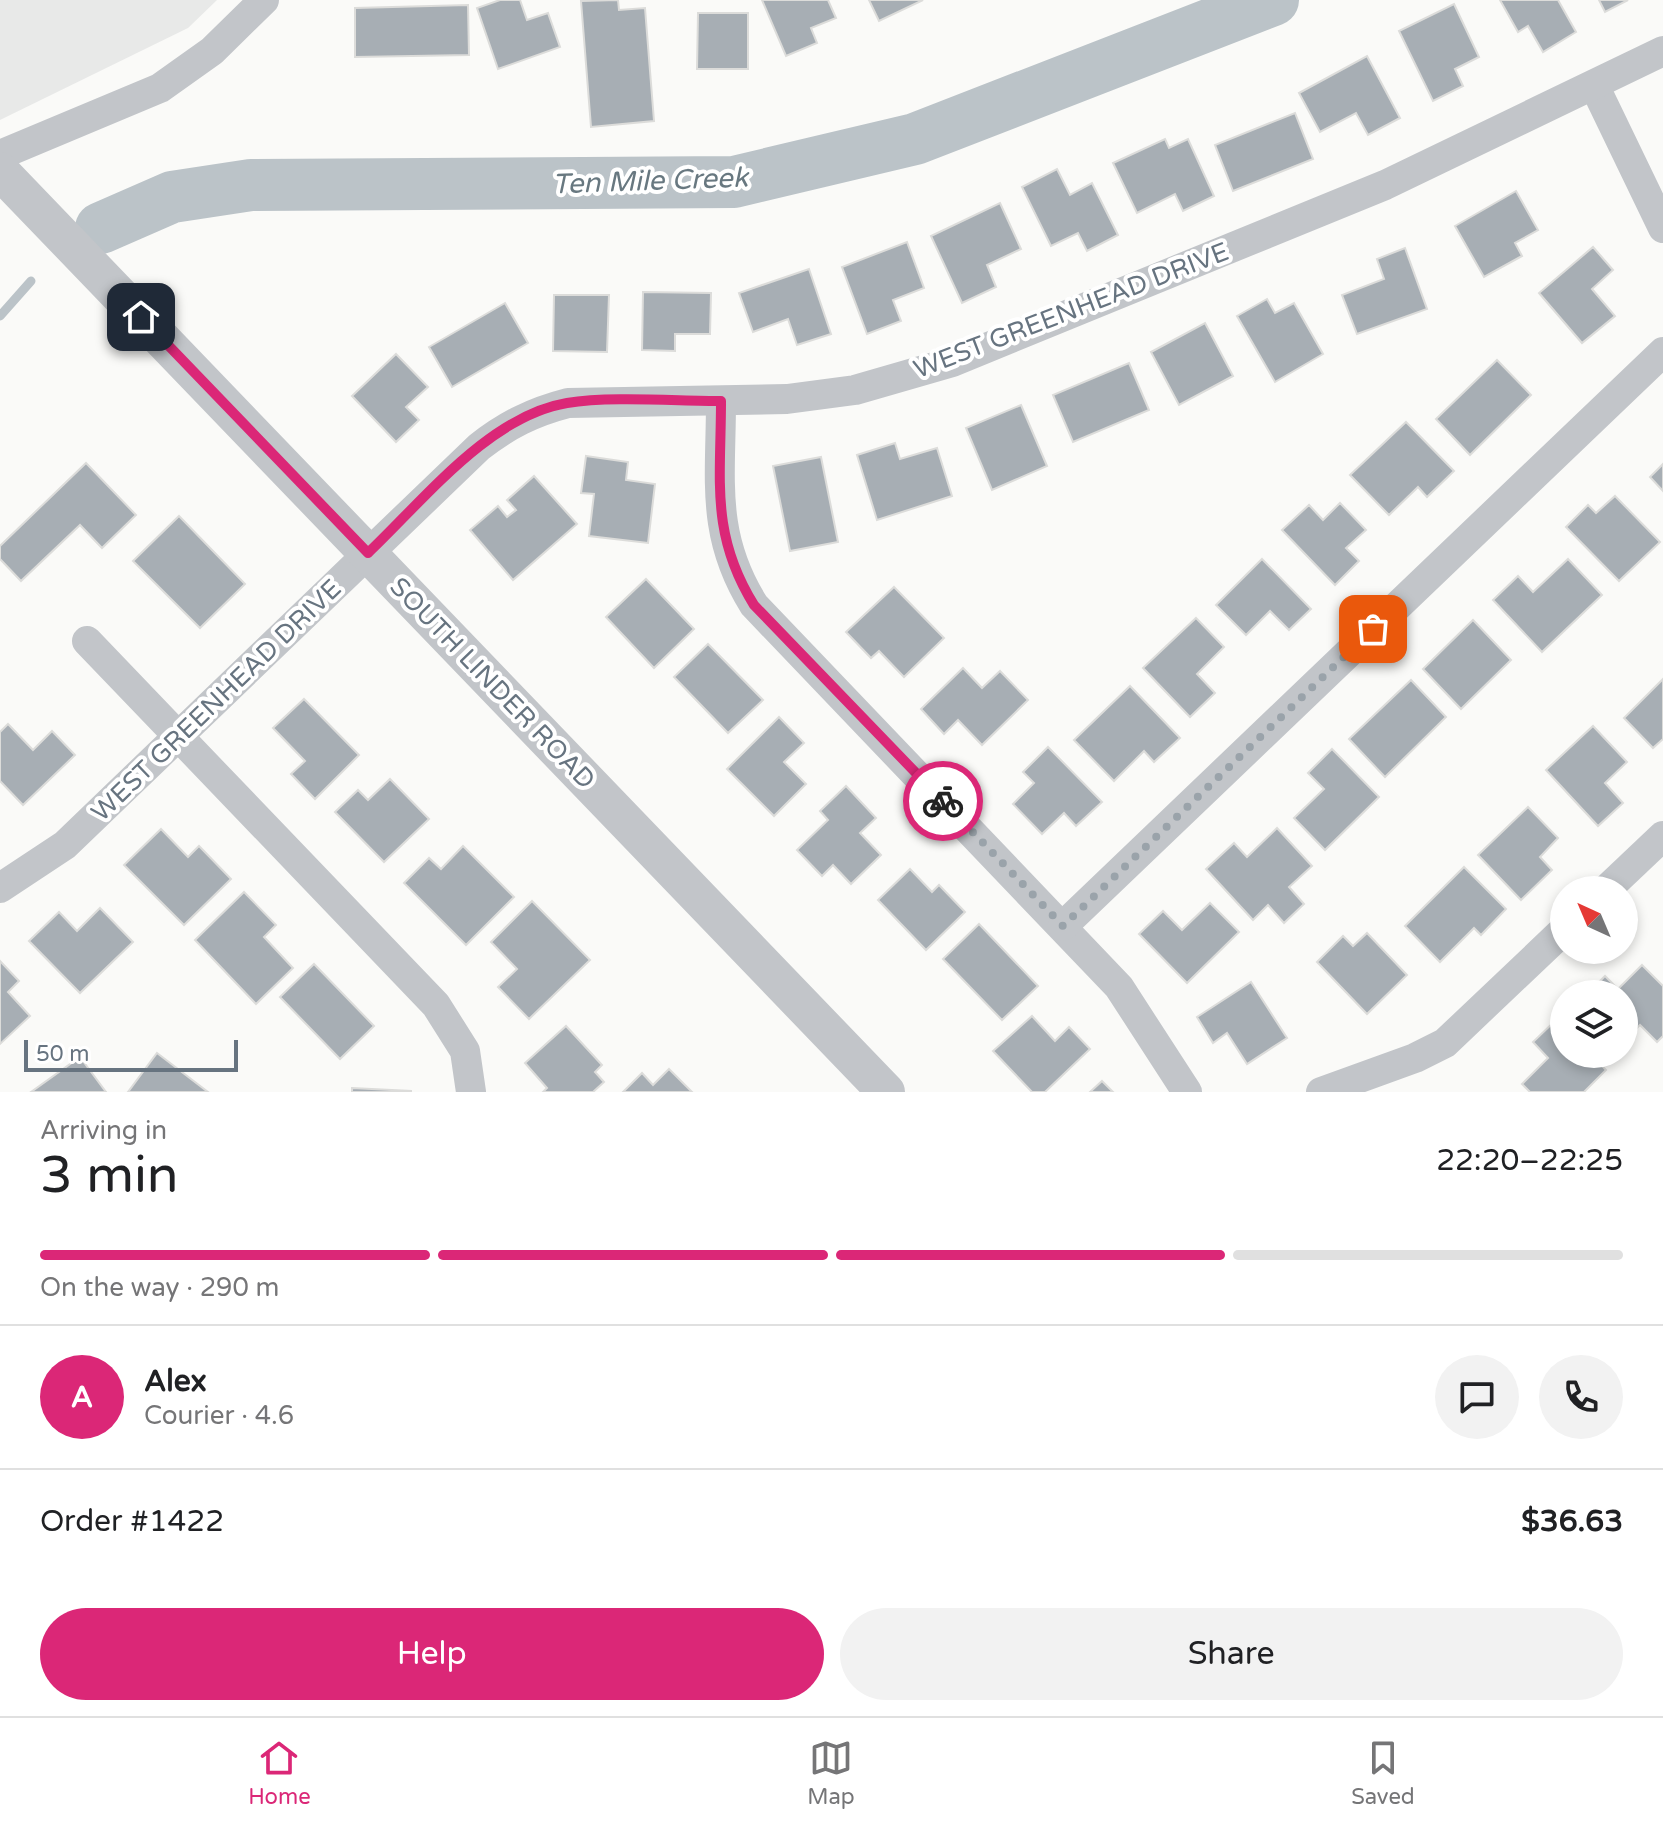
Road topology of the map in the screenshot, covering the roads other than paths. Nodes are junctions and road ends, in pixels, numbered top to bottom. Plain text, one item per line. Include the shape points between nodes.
1 (264, 0) edge
2 (1663, 51) edge
3 (1594, 85) junction
4 (0, 155) edge
5 (0, 171) edge
6 (1663, 228) edge
7 (1663, 352) edge
8 (721, 401) junction
9 (368, 553) junction
10 (87, 641) dead end
11 (178, 736) junction
12 (1663, 836) edge
13 (1621, 876) edge
14 (0, 888) edge
15 (1063, 926) junction
16 (1550, 943) edge
17 (471, 1092) edge
18 (886, 1092) edge
19 (1187, 1092) edge
20 (1321, 1092) edge

1 - 4 street via 212,51 160,88
2 - 3 street, WEST GREENHEAD DRIVE
3 - 6 street
3 - 8 street, WEST GREENHEAD DRIVE via 1385,185 952,362 855,390
5 - 9 street, SOUTH LINDER ROAD
7 - 15 street
8 - 9 street, WEST GREENHEAD DRIVE via 568,403 535,411 479,447
8 - 15 street via 725,545 754,605
9 - 11 street, WEST GREENHEAD DRIVE
9 - 18 street, SOUTH LINDER ROAD
10 - 11 street
11 - 14 street, WEST GREENHEAD DRIVE via 65,845
11 - 17 street via 436,1005 465,1051
12 - 13 street
15 - 19 street via 1119,987
16 - 20 street via 1445,1043

